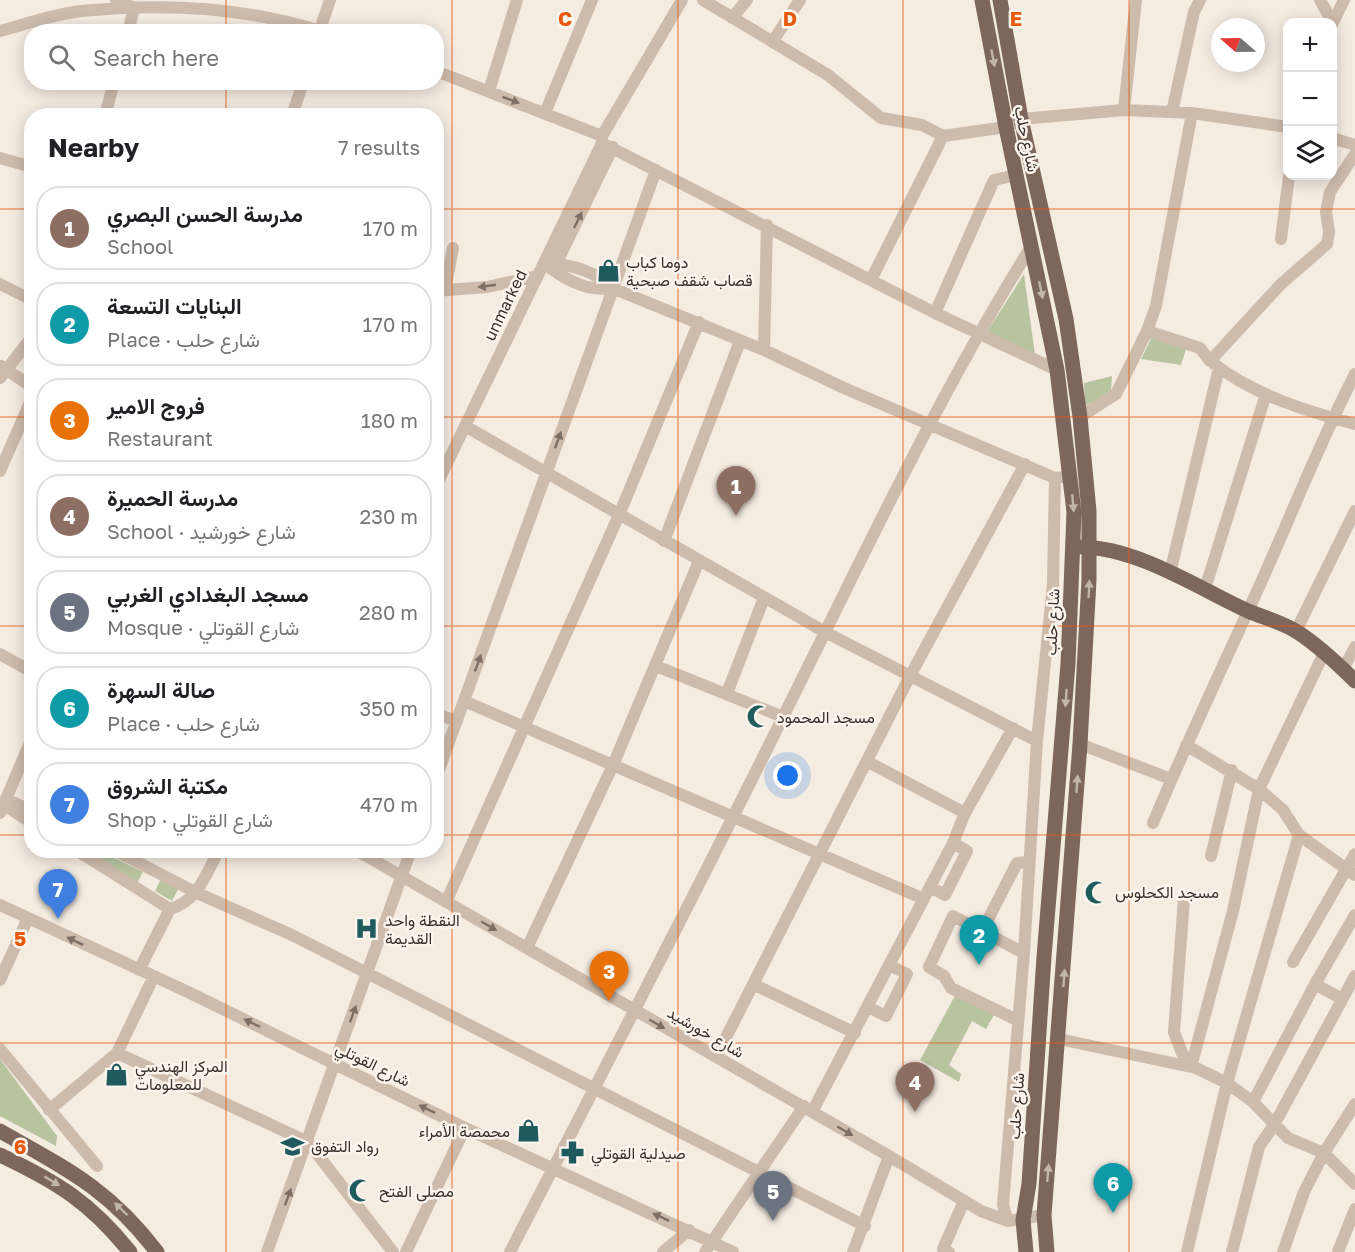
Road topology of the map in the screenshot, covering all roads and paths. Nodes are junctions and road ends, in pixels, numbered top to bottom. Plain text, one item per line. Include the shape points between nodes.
1 (116, 0) edge
2 (330, 0) edge
3 (517, 0) edge
4 (592, 0) edge
5 (682, 0) edge
6 (703, 0) edge
7 (747, 0) edge
8 (800, 0) edge
9 (982, 0) edge
10 (1000, 0) edge
11 (1136, 0) edge
12 (1200, 0) edge
13 (1320, 0) edge
14 (1344, 0) edge
15 (81, 5) edge
16 (235, 6) edge
17 (134, 8) junction
18 (732, 18) junction
19 (1330, 18) edge
20 (1336, 18) edge
21 (130, 24) edge
22 (297, 24) edge
23 (323, 24) edge
24 (0, 31) edge
25 (773, 40) junction
26 (444, 74) edge
27 (112, 90) edge
28 (300, 90) edge
29 (489, 91) junction
30 (107, 108) edge
31 (295, 108) edge
32 (1124, 110) junction
33 (1172, 112) junction
34 (545, 113) junction
35 (1192, 113) junction
36 (1021, 119) junction
37 (1283, 126) edge
38 (1006, 127) junction
39 (943, 136) junction
40 (1337, 140) edge
41 (606, 142) junction
42 (1355, 145) edge
43 (1355, 154) edge
44 (0, 158) edge
45 (24, 165) edge
46 (656, 170) junction
47 (1016, 175) junction
48 (1288, 180) edge
49 (767, 225) junction
50 (1281, 239) dead end
51 (1031, 247) junction
52 (453, 248) dead end
53 (544, 263) junction
54 (537, 276) junction
55 (872, 278) junction
56 (444, 280) edge
57 (0, 284) edge
58 (612, 288) junction
59 (444, 290) edge
60 (24, 296) edge
61 (935, 313) junction
62 (699, 322) junction
63 (1147, 331) junction
64 (978, 332) junction
65 (740, 341) junction
66 (24, 346) edge
67 (764, 350) junction
68 (1215, 364) junction
69 (1057, 370) junction
70 (2, 371) edge
71 (1355, 374) edge
72 (24, 383) edge
73 (1266, 394) junction
74 (24, 416) edge
75 (1080, 417) junction
76 (1332, 418) junction
77 (930, 424) junction
78 (1355, 424) edge
79 (465, 426) junction
80 (444, 461) edge
81 (1025, 464) junction
82 (0, 471) edge
83 (547, 472) junction
84 (1070, 477) junction
85 (1355, 511) edge
86 (619, 515) junction
87 (664, 541) junction
88 (1082, 547) junction
89 (699, 561) junction
90 (1170, 573) junction
91 (1205, 589) junction
92 (764, 598) junction
93 (1248, 611) junction
94 (1296, 631) junction
95 (825, 632) junction
96 (1355, 647) edge
97 (1325, 651) junction
98 (0, 654) edge
99 (656, 666) junction
100 (24, 668) edge
101 (1343, 669) junction
102 (910, 676) junction
103 (1355, 681) edge
104 (727, 693) junction
105 (464, 701) junction
106 (444, 717) edge
107 (783, 717) junction
108 (457, 721) junction
109 (525, 726) junction
110 (1013, 728) junction
111 (1037, 741) junction
112 (1080, 744) junction
113 (1186, 745) junction
114 (444, 756) edge
115 (24, 757) edge
116 (868, 762) junction
117 (613, 765) junction
118 (1232, 770) junction
119 (1171, 779) junction
120 (1259, 789) junction
121 (3, 806) edge
122 (24, 810) edge
123 (966, 813) junction
124 (733, 816) junction
125 (24, 818) edge
126 (1154, 823) dead end
127 (1299, 835) junction
128 (821, 854) junction
129 (1355, 854) edge
130 (1211, 856) dead end
131 (89, 858) edge
132 (130, 858) edge
133 (215, 858) edge
134 (371, 858) edge
135 (408, 858) edge
136 (1028, 862) junction
137 (1350, 872) edge
138 (401, 876) junction
139 (197, 892) junction
140 (927, 893) junction
141 (1184, 899) dead end
142 (446, 902) junction
143 (0, 905) edge
144 (170, 909) junction
145 (1355, 915) edge
146 (28, 918) junction
147 (982, 931) junction
148 (527, 948) junction
149 (1024, 954) junction
150 (1293, 962) dead end
151 (889, 965) junction
152 (139, 970) junction
153 (368, 974) junction
154 (154, 975) junction
155 (1355, 976) edge
156 (0, 980) edge
157 (753, 984) junction
158 (1315, 984) junction
159 (1342, 999) junction
160 (868, 1007) junction
161 (634, 1010) junction
162 (1017, 1020) junction
163 (855, 1033) junction
164 (1059, 1039) junction
165 (0, 1048) edge
166 (117, 1053) junction
167 (716, 1057) junction
168 (335, 1064) junction
169 (1194, 1066) junction
170 (1227, 1083) junction
171 (593, 1090) junction
172 (1253, 1102) junction
173 (1355, 1104) edge
174 (808, 1109) junction
175 (49, 1110) junction
176 (1274, 1125) junction
177 (465, 1128) junction
178 (0, 1131) edge
179 (308, 1142) junction
180 (1324, 1153) junction
181 (0, 1155) edge
182 (889, 1156) junction
183 (97, 1166) dead end
184 (552, 1168) junction
185 (758, 1170) junction
186 (1355, 1184) edge
187 (964, 1201) junction
188 (1355, 1209) edge
189 (1044, 1215) junction
190 (1016, 1220) junction
191 (865, 1226) junction
192 (689, 1230) junction
193 (513, 1246) edge
194 (708, 1247) edge
195 (129, 1252) edge
196 (158, 1252) edge
197 (267, 1252) edge
198 (393, 1252) edge
199 (406, 1252) edge
200 (525, 1252) edge
201 (663, 1252) edge
202 (733, 1252) edge
203 (853, 1252) edge
204 (949, 1252) edge
205 (1026, 1252) edge
206 (1047, 1252) edge
207 (1187, 1252) edge
208 (1232, 1252) edge
209 (1283, 1252) edge
210 (1338, 1252) edge

1 - 17 street
2 - 23 street
3 - 29 street
4 - 34 street
5 - 41 street, unmarked
6 - 18 street
7 - 18 street
8 - 25 street
9 -> 38 main road, شارع حلب
10 - 36 main road, شارع حلب
11 - 32 street
12 - 33 street
13 - 19 street
14 - 20 street
15 - 17 street
15 - 24 street
16 - 17 street
16 - 22 street
17 - 21 street
18 - 25 street
25 - 39 street via 828,75 881,118 922,124
26 - 29 street
27 - 30 street
28 - 31 street
29 -> 34 street
32 - 33 street
32 - 36 street
33 - 35 street
34 - 41 street
35 - 37 street
35 - 63 street via 1156,306
36 - 38 street
36 - 75 main road, شارع حلب via 1066,319
38 - 39 street
38 - 47 main road, شارع حلب
39 - 55 street
40 - 42 street
41 - 46 street
41 - 53 street, unmarked via 560,256
43 - 68 street via 1330,192 1327,243 1281,284
44 - 45 street
46 - 49 street
46 - 58 street
47 - 51 main road, شارع حلب
47 - 61 street via 994,180
48 - 50 street
49 - 55 street
49 - 67 street
51 - 64 street
51 -> 69 main road, شارع حلب
52 - 56 street
53 - 54 street, unmarked
53 - 58 street via 566,264 601,277
54 -> 59 street via 487,287
54 - 79 street, unmarked
55 - 61 street
57 - 60 street
58 - 62 street
83 -> 58 street
61 - 64 street
62 - 65 street
62 - 86 street
63 - 68 street via 1200,348
63 - 75 street via 1116,394
64 - 69 street
64 - 77 street
65 - 67 street
65 - 87 street
66 - 70 street
67 - 77 street
68 - 73 street via 1239,382
68 - 90 street
69 - 84 main road, شارع حلب
70 - 72 street
71 - 76 street
73 - 76 street
73 - 91 street
74 - 82 street
75 - 84 main road, شارع حلب
76 - 78 street
76 - 93 street
77 - 81 street
77 - 95 street
79 - 80 street, unmarked
79 - 83 street
81 - 84 street
81 - 102 street
83 - 86 street
105 -> 83 street
84 - 88 main road, شارع حلب
84 - 111 street via 1053,584
85 - 94 street
86 - 87 street
86 - 109 street
87 - 89 street
88 - 90 main road via 1112,550
112 -> 88 main road, شارع حلب
88 -> 190 main road, شارع حلب via 1044,957 1029,1184
89 - 92 street
89 - 99 street
90 - 91 main road
91 - 93 main road
92 - 95 street
92 - 104 street
93 - 94 main road
93 - 113 street
94 - 97 main road
95 - 102 street
95 - 107 street
96 - 101 street
97 - 101 main road
97 - 120 street
98 - 100 street
99 - 104 street
99 - 117 street
101 - 103 main road
102 - 110 street
102 - 116 street
104 - 107 street
105 - 108 street
105 - 109 street
106 - 108 street
107 - 124 street
108 - 114 street
109 - 117 street
109 - 142 street
110 - 111 street
110 - 123 street
111 - 136 street
112 - 119 street
164 -> 112 main road, شارع حلب
113 - 118 street
113 - 119 street
115 - 121 street
116 - 123 street
116 - 128 street
117 - 124 street
117 - 148 street
118 - 120 street
118 - 130 street
119 - 126 street
120 - 127 street via 1282,810
120 - 169 street
121 - 122 street
121 - 125 street
123 - 140 street
124 - 128 street
124 - 161 street
127 - 137 street
127 - 170 street
128 - 140 street
128 - 157 street
129 - 137 street
131 - 144 street
132 - 139 street
133 - 139 street
134 - 138 street, شارع خورشيد
135 - 138 street
136 - 147 street via 1017,862
136 - 149 street
137 - 150 street
138 - 142 street, شارع خورشيد
138 - 153 street
139 - 144 street via 187,902
139 - 153 street
140 - 151 street
141 - 169 street via 1174,1032 1182,1053
142 -> 148 street, شارع خورشيد
143 - 146 street, شارع القوتلي
144 - 152 street
145 - 158 street
152 -> 146 street, شارع القوتلي
146 - 156 street
147 - 149 street
147 - 162 street via 953,916 929,968 944,976 951,988
148 - 161 street, شارع خورشيد
149 - 162 street
151 - 160 street
151 - 160 street via 907,974 886,1016
152 - 154 street, شارع القوتلي
168 -> 153 street
153 - 171 street
154 - 166 street
168 -> 154 street, شارع القوتلي
155 - 159 street
157 - 163 street
157 - 167 street
158 - 159 street
158 - 172 street
159 - 176 street
160 - 163 street
161 -> 167 street, شارع خورشيد
161 - 171 street
162 - 190 street via 1003,1205
163 - 174 street
164 - 169 street
189 -> 164 main road, شارع حلب
165 - 175 street
166 - 175 street
166 - 179 street
167 - 174 street, شارع خورشيد
177 -> 168 street, شارع القوتلي
168 - 179 street
169 - 170 street
170 - 172 street
170 - 207 street
171 - 184 street
171 - 185 street
172 - 176 street
173 - 180 street
174 -> 182 street, شارع خورشيد
174 - 185 street
175 - 183 street
176 - 180 street via 1288,1138
176 - 208 street via 1259,1147
177 - 184 street, شارع القوتلي
177 - 199 street
196 -> 178 main road via 111,1200 76,1174
197 -> 179 street
179 - 198 street
180 - 186 street
180 - 209 street via 1304,1192
181 -> 195 main road via 69,1191 93,1210
182 - 187 street, شارع خورشيد
182 - 191 street
192 -> 184 street, شارع القوتلي
184 - 193 street
185 - 191 street
185 - 194 street
187 - 190 street, شارع خورشيد via 981,1212
187 - 204 street via 943,1249
188 - 210 street
189 - 190 street
189 - 206 main road, شارع حلب
190 - 205 main road, شارع حلب
191 - 203 street
192 - 194 street, شارع القوتلي
192 - 201 street
193 - 200 street
194 - 202 street, شارع القوتلي

